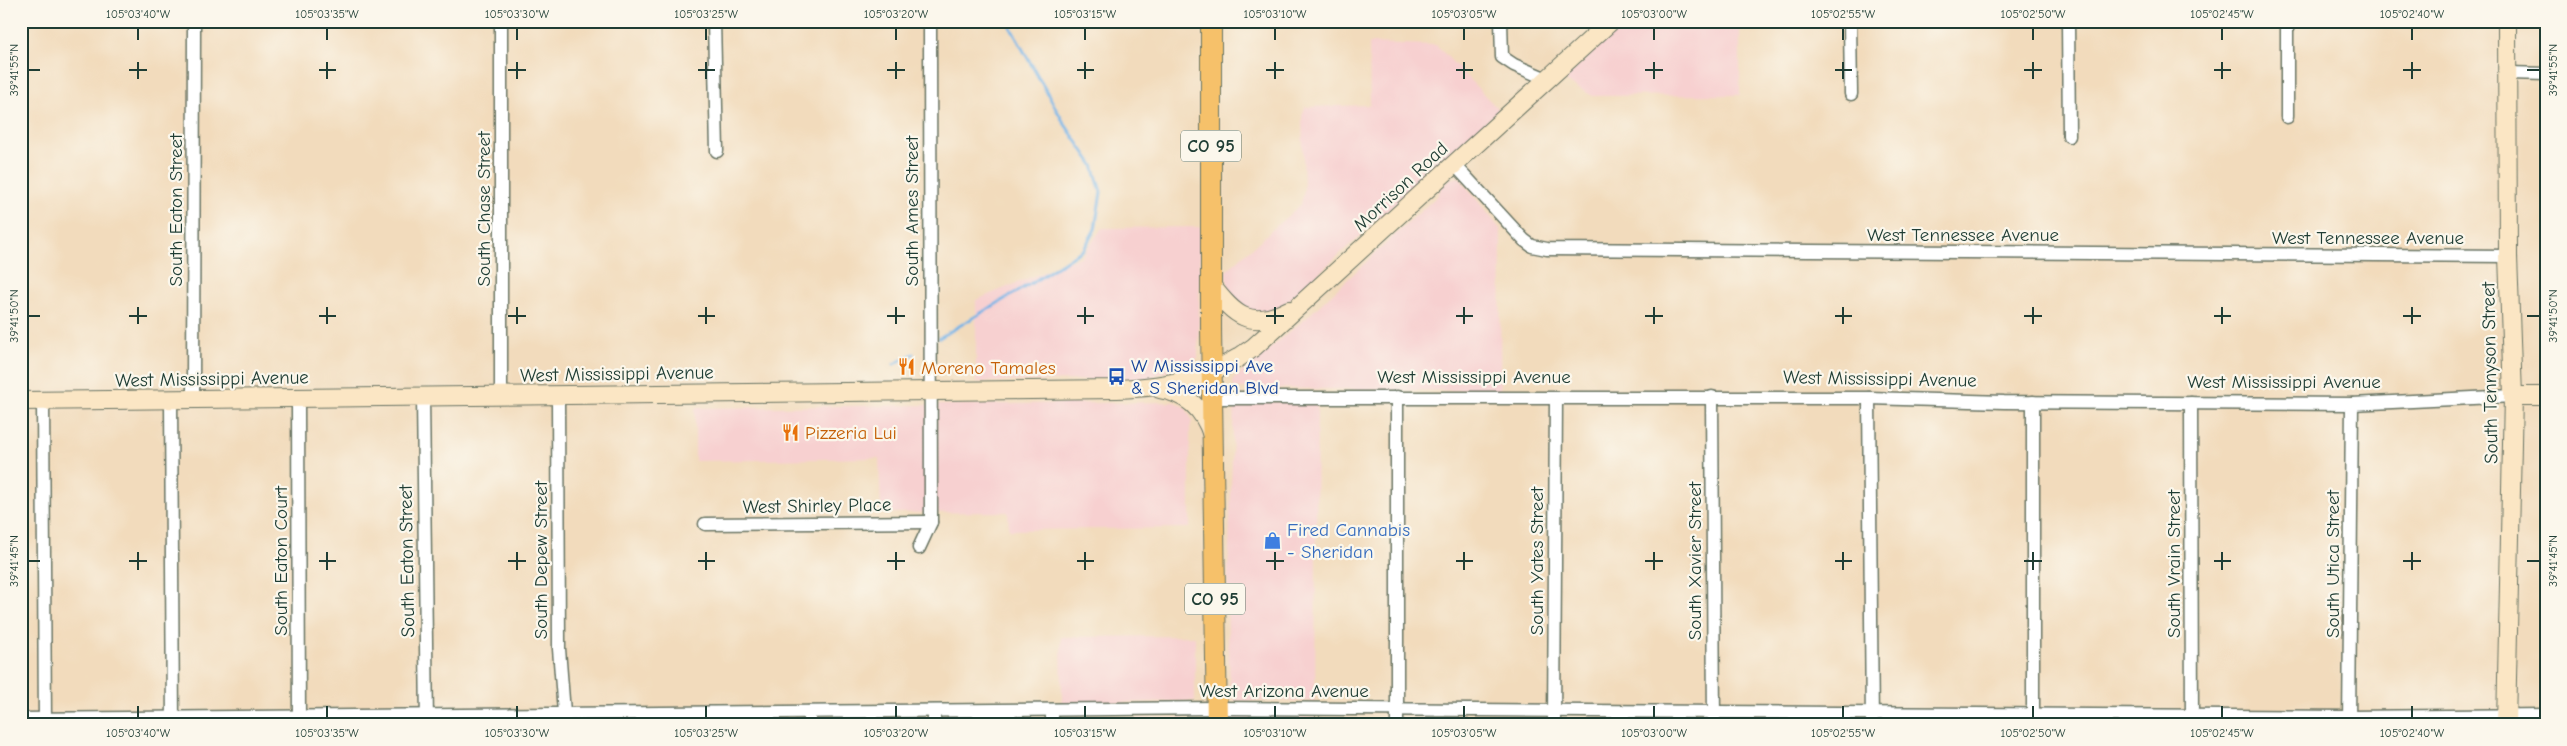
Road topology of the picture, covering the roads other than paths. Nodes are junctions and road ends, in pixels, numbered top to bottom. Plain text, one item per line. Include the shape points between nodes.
1 (194, 21) edge
2 (501, 21) edge
3 (714, 21) edge
4 (930, 21) edge
5 (1211, 21) edge
6 (1501, 21) edge
7 (1611, 21) edge
8 (1850, 21) edge
9 (2068, 21) edge
10 (2287, 21) edge
11 (2507, 21) edge
12 (2508, 73) junction
13 (2546, 74) edge
14 (1547, 79) junction
15 (1851, 94) dead end
16 (2287, 117) dead end
17 (2069, 136) dead end
18 (717, 151) dead end
19 (1454, 164) junction
20 (2508, 256) junction
21 (1211, 285) junction
22 (1305, 302) junction
23 (1212, 373) junction
24 (1152, 388) junction
25 (930, 391) junction
26 (558, 395) junction
27 (423, 396) junction
28 (501, 396) junction
29 (2513, 396) junction
30 (2546, 396) edge
31 (1397, 397) junction
32 (1712, 397) junction
33 (298, 398) junction
34 (1213, 398) junction
35 (1556, 398) junction
36 (1869, 398) junction
37 (171, 399) junction
38 (194, 399) junction
39 (21, 401) edge
40 (43, 401) junction
41 (2033, 402) junction
42 (2191, 403) junction
43 (2352, 404) junction
44 (1213, 440) junction
45 (930, 522) junction
46 (705, 524) dead end
47 (919, 548) dead end
48 (1052, 710) junction
49 (1397, 710) junction
50 (934, 711) junction
51 (1554, 711) junction
52 (2546, 715) edge
53 (1217, 716) edge
54 (809, 718) edge
55 (689, 719) edge
56 (1714, 719) edge
57 (1872, 719) edge
58 (21, 720) edge
59 (426, 720) edge
60 (565, 720) edge
61 (2033, 720) edge
62 (2192, 720) edge
63 (2506, 720) edge
64 (173, 721) edge
65 (299, 721) edge
66 (2349, 721) edge
67 (45, 722) edge
68 (934, 725) edge
69 (1052, 725) edge
70 (1397, 725) edge
71 (1554, 725) edge

1 - 38 street, South Eaton Street
2 - 28 street, South Chase Street
3 - 18 street
4 - 25 street, South Ames Street
5 - 21 main road, CO 95
6 - 14 street via 1502,57
7 - 14 main road, Morrison Road
8 - 15 street
9 - 17 street
10 - 16 street
11 - 12 main road, South Tennyson Street
12 - 13 street
12 - 20 main road, South Tennyson Street
14 - 19 main road, Morrison Road
19 - 20 street, West Tennessee Avenue via 1524,240 1532,246 1547,249
19 - 22 main road, Morrison Road
20 - 29 main road, South Tennyson Street
21 - 22 main road via 1234,311 1250,320 1274,317
21 - 23 main road, CO 95
22 - 23 main road, Morrison Road via 1254,347
23 - 24 main road, West Mississippi Avenue
23 - 34 main road, CO 95
24 - 25 main road, West Mississippi Avenue
24 - 44 main road via 1175,392 1191,402 1205,418
25 - 26 main road, West Mississippi Avenue
25 - 45 street, South Ames Street
26 - 28 main road, West Mississippi Avenue
26 - 60 street, South Depew Street via 559,649
27 - 28 main road, West Mississippi Avenue
27 - 33 main road, West Mississippi Avenue
27 - 59 street, South Eaton Street
29 - 30 main road, West Mississippi Avenue
29 - 43 street, West Mississippi Avenue
29 - 63 main road, South Tennyson Street
31 - 34 street, West Mississippi Avenue
31 - 35 street, West Mississippi Avenue
31 - 49 street
32 - 35 street, West Mississippi Avenue
32 - 36 street, West Mississippi Avenue
32 - 56 street, South Xavier Street
33 - 38 main road, West Mississippi Avenue
33 - 65 street, South Eaton Court
34 - 44 main road, CO 95
35 - 51 street, South Yates Street
36 - 41 street, West Mississippi Avenue
36 - 57 street
37 - 38 main road, West Mississippi Avenue
37 - 40 main road, West Mississippi Avenue
37 - 64 street
39 - 40 main road, West Mississippi Avenue
40 - 67 street
41 - 42 street, West Mississippi Avenue
41 - 61 street
42 - 43 street, West Mississippi Avenue
42 - 62 street, South Vrain Street
43 - 66 street, South Utica Street
44 - 53 main road, CO 95
45 - 46 street, West Shirley Place
45 - 47 street, South Ames Street
48 - 50 street, West Arizona Avenue
48 - 53 street, West Arizona Avenue
48 - 69 street
49 - 51 street, West Arizona Avenue
49 - 53 street, West Arizona Avenue
49 - 70 street
50 - 54 street, West Arizona Avenue
50 - 68 street
51 - 56 street, West Arizona Avenue
51 - 71 street, South Yates Street
52 - 63 street, West Arizona Avenue
54 - 55 street, West Arizona Avenue
55 - 60 street, West Arizona Avenue
56 - 57 street, West Arizona Avenue
57 - 61 street, West Arizona Avenue
58 - 67 street, West Arizona Avenue
59 - 60 street, West Arizona Avenue
59 - 65 street, West Arizona Avenue
61 - 62 street, West Arizona Avenue
62 - 66 street, West Arizona Avenue
63 - 66 street, West Arizona Avenue
64 - 65 street, West Arizona Avenue
64 - 67 street, West Arizona Avenue

